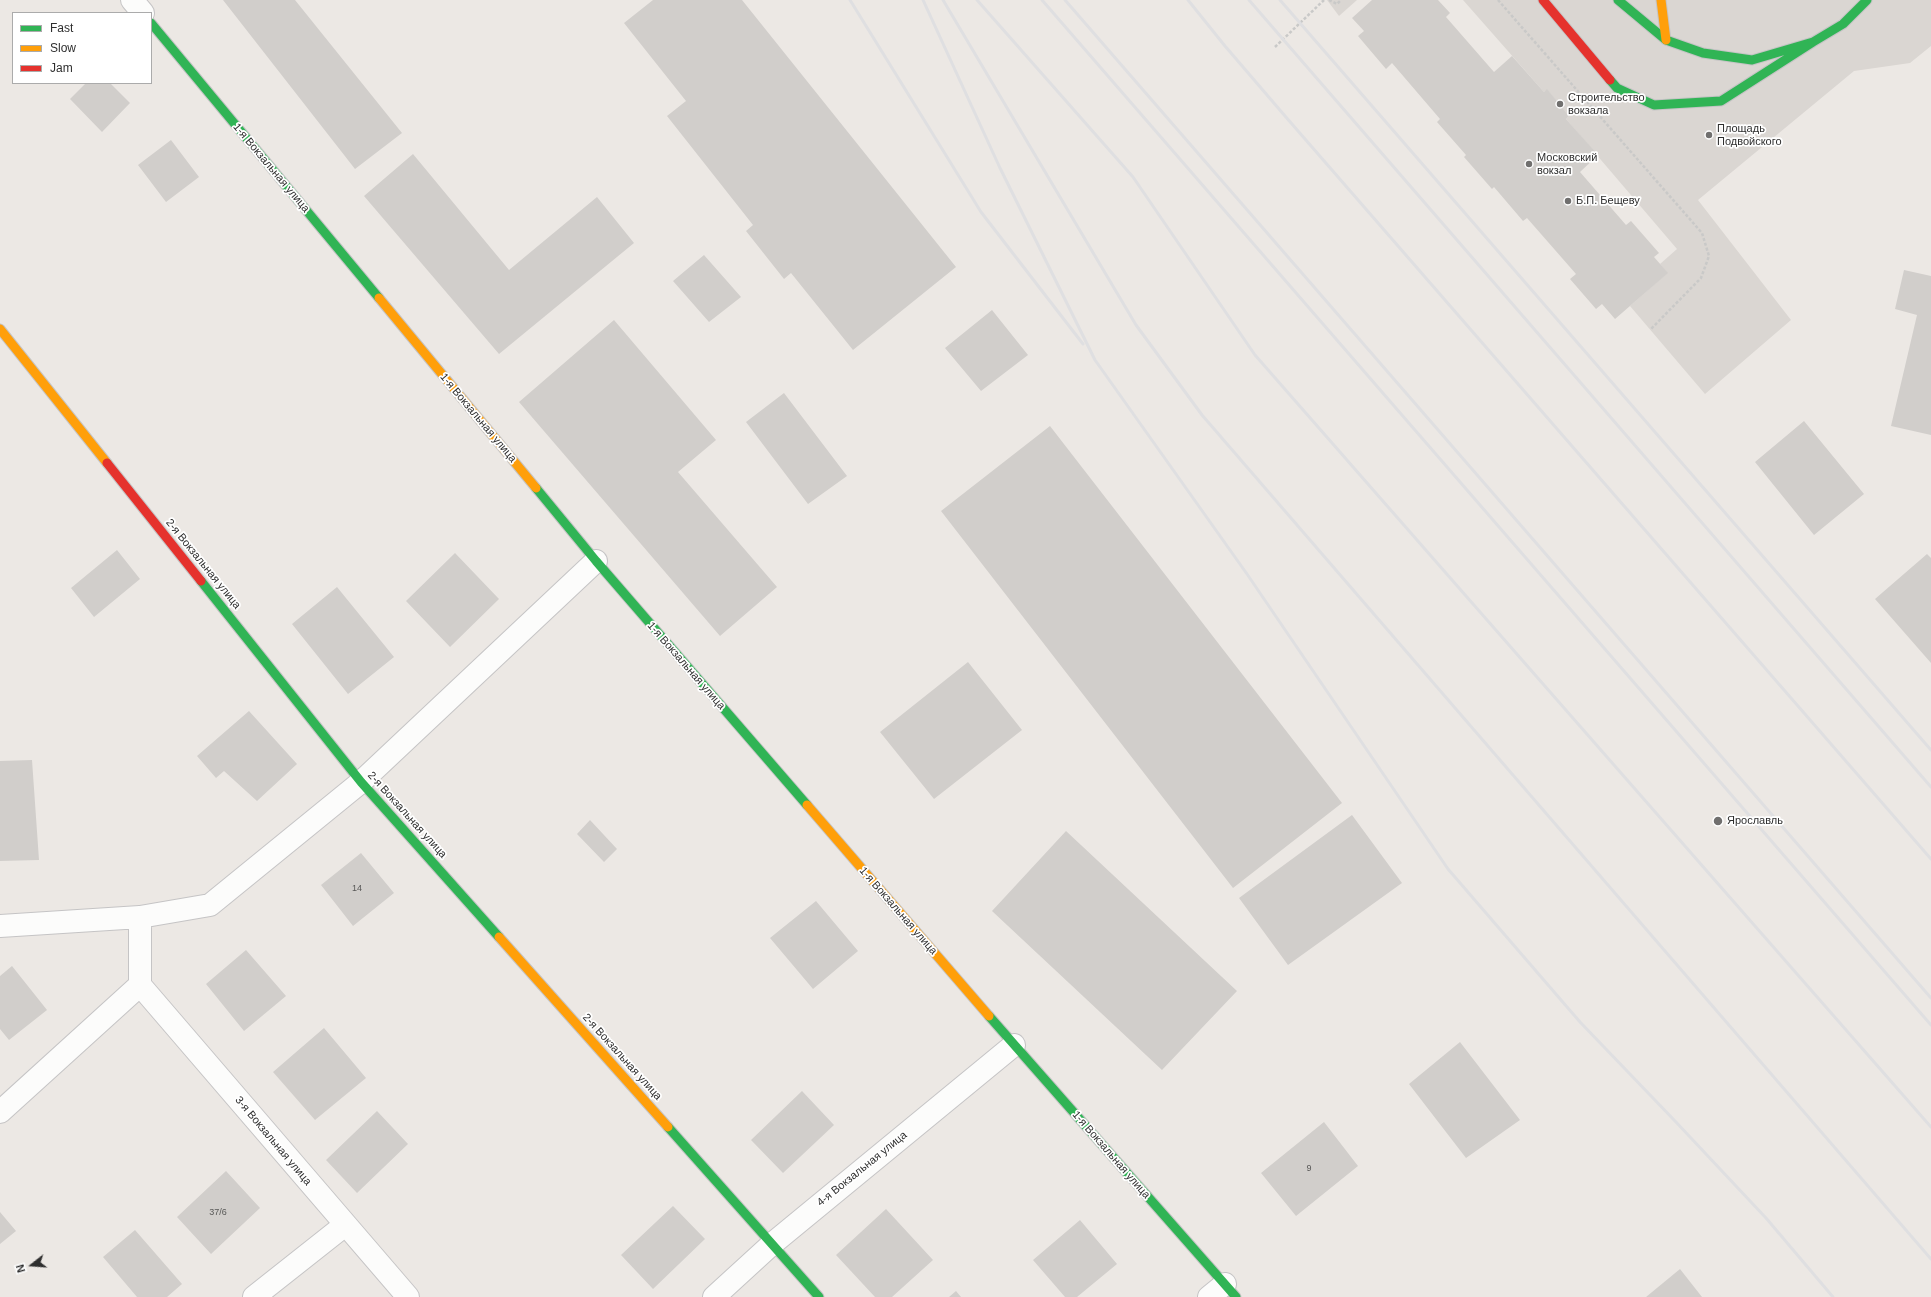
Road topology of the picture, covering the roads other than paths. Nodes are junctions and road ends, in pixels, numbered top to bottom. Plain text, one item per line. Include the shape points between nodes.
1 (132, 0) edge
2 (1543, 0) edge
3 (1618, 0) edge
4 (1661, 0) edge
5 (1867, 0) edge
6 (142, 12) edge
7 (152, 23) edge
8 (1666, 40) junction
9 (1813, 42) junction
10 (0, 329) edge
11 (596, 562) junction
12 (361, 782) junction
13 (140, 917) junction
14 (0, 926) edge
15 (140, 985) junction
16 (1014, 1045) junction
17 (0, 1112) edge
18 (344, 1225) junction
19 (772, 1244) junction
20 (1224, 1293) edge
21 (254, 1297) edge
22 (408, 1297) edge
23 (714, 1297) edge
24 (819, 1297) edge

1 - 6 street
2 - 9 street via 1617,88 1654,105 1721,101
3 - 8 street
4 - 8 street
5 - 9 street via 1843,24
7 - 11 street, 1-я Вокзальная улица
8 - 9 street via 1703,53 1752,60
10 - 12 street, 2-я Вокзальная улица
11 - 12 street
11 - 16 street, 1-я Вокзальная улица
12 - 13 street via 210,905
12 - 19 street, 2-я Вокзальная улица
13 - 14 street
13 - 15 street
15 - 17 street
15 - 18 street, 3-я Вокзальная улица
16 - 19 street, 4-я Вокзальная улица
16 - 20 street, 1-я Вокзальная улица
18 - 21 street
18 - 22 street, 3-я Вокзальная улица
19 - 23 street, 4-я Вокзальная улица
19 - 24 street, 2-я Вокзальная улица

